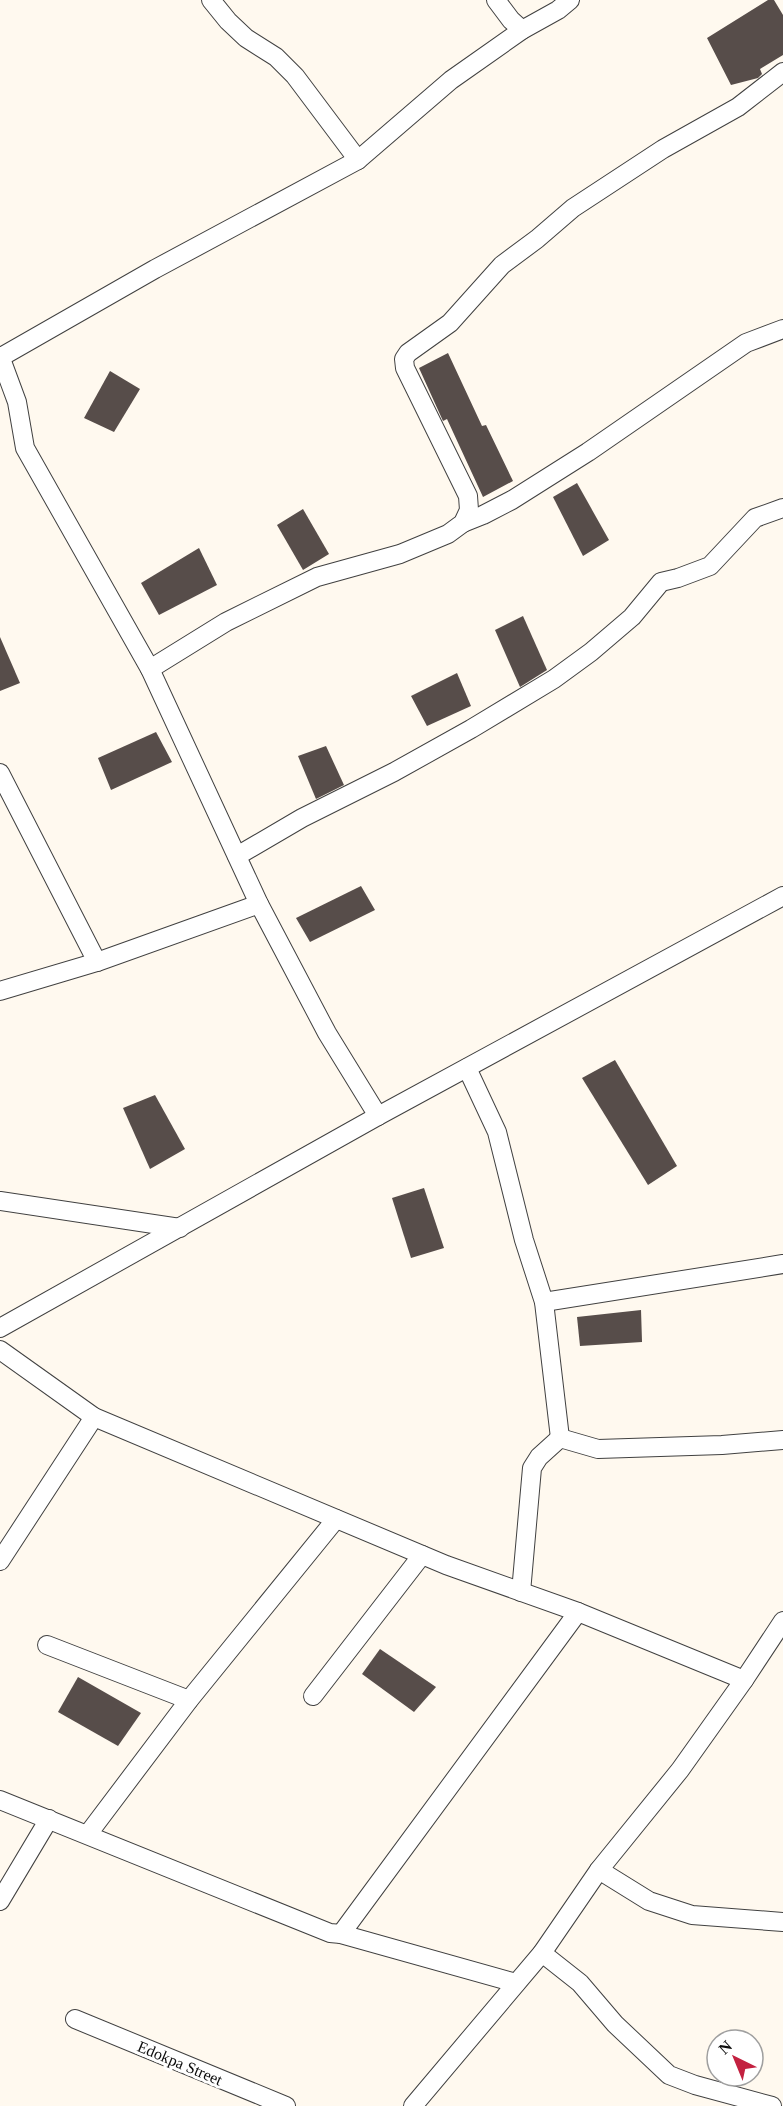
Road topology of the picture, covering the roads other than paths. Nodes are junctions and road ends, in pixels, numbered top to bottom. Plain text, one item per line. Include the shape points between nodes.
1 (212, 0) edge
2 (496, 0) edge
3 (570, 0) edge
4 (522, 30) junction
5 (783, 72) edge
6 (358, 160) junction
7 (783, 329) edge
8 (0, 356) edge
9 (783, 508) edge
10 (463, 523) junction
11 (150, 669) junction
12 (0, 773) edge
13 (237, 856) junction
14 (783, 896) edge
15 (259, 904) junction
16 (98, 962) junction
17 (0, 991) edge
18 (467, 1068) junction
19 (378, 1116) junction
20 (0, 1201) edge
21 (180, 1228) junction
22 (783, 1264) edge
23 (544, 1302) junction
24 (0, 1328) edge
25 (0, 1350) edge
26 (94, 1417) junction
27 (560, 1438) junction
28 (783, 1440) edge
29 (336, 1519) junction
30 (422, 1555) junction
31 (0, 1561) edge
32 (521, 1592) junction
33 (578, 1612) junction
34 (783, 1621) edge
35 (47, 1645) dead end
36 (744, 1680) junction
37 (313, 1696) dead end
38 (189, 1700) junction
39 (0, 1800) edge
40 (49, 1819) junction
41 (88, 1834) junction
42 (599, 1870) junction
43 (0, 1901) edge
44 (783, 1922) edge
45 (341, 1934) junction
46 (542, 1953) junction
47 (516, 1983) junction
48 (75, 2019) dead end
49 (286, 2106) edge
50 (413, 2106) edge
51 (772, 2106) edge

1 - 6 street via 246,38 276,57 295,76
2 - 4 street
3 - 4 street
4 - 6 street via 451,80
5 - 10 street via 738,108 663,149 573,208 502,265 450,323 404,358 405,368 468,496 469,510
6 - 8 street
7 - 10 street via 746,342 588,452 512,500
8 - 11 street via 17,402 25,448
9 - 13 street via 755,518 710,566 661,582 632,616 554,679 452,740
10 - 11 street via 448,534 400,554 317,577 226,622
11 - 13 street
12 - 16 street
13 - 15 street
14 - 18 street
15 - 16 street
15 - 19 street via 327,1033
16 - 17 street
18 - 19 street
18 - 23 street via 497,1132
19 - 21 street
20 - 21 street
21 - 24 street
22 - 23 street
23 - 27 street
25 - 26 street
26 - 29 street
26 - 31 street
27 - 28 street via 598,1449
27 - 32 street via 532,1468
29 - 30 street
29 - 38 street
30 - 32 street
30 - 37 street
32 - 33 street
33 - 36 street
33 - 45 street
34 - 36 street
35 - 38 street
36 - 42 street via 680,1770
38 - 41 street
39 - 40 street
40 - 41 street
40 - 43 street
41 - 45 street via 330,1933
42 - 44 street via 649,1901 693,1915
42 - 46 street
45 - 47 street
46 - 47 street
46 - 51 street via 580,1983 615,2024 669,2075
47 - 50 street
48 - 49 street, Edokpa Street

